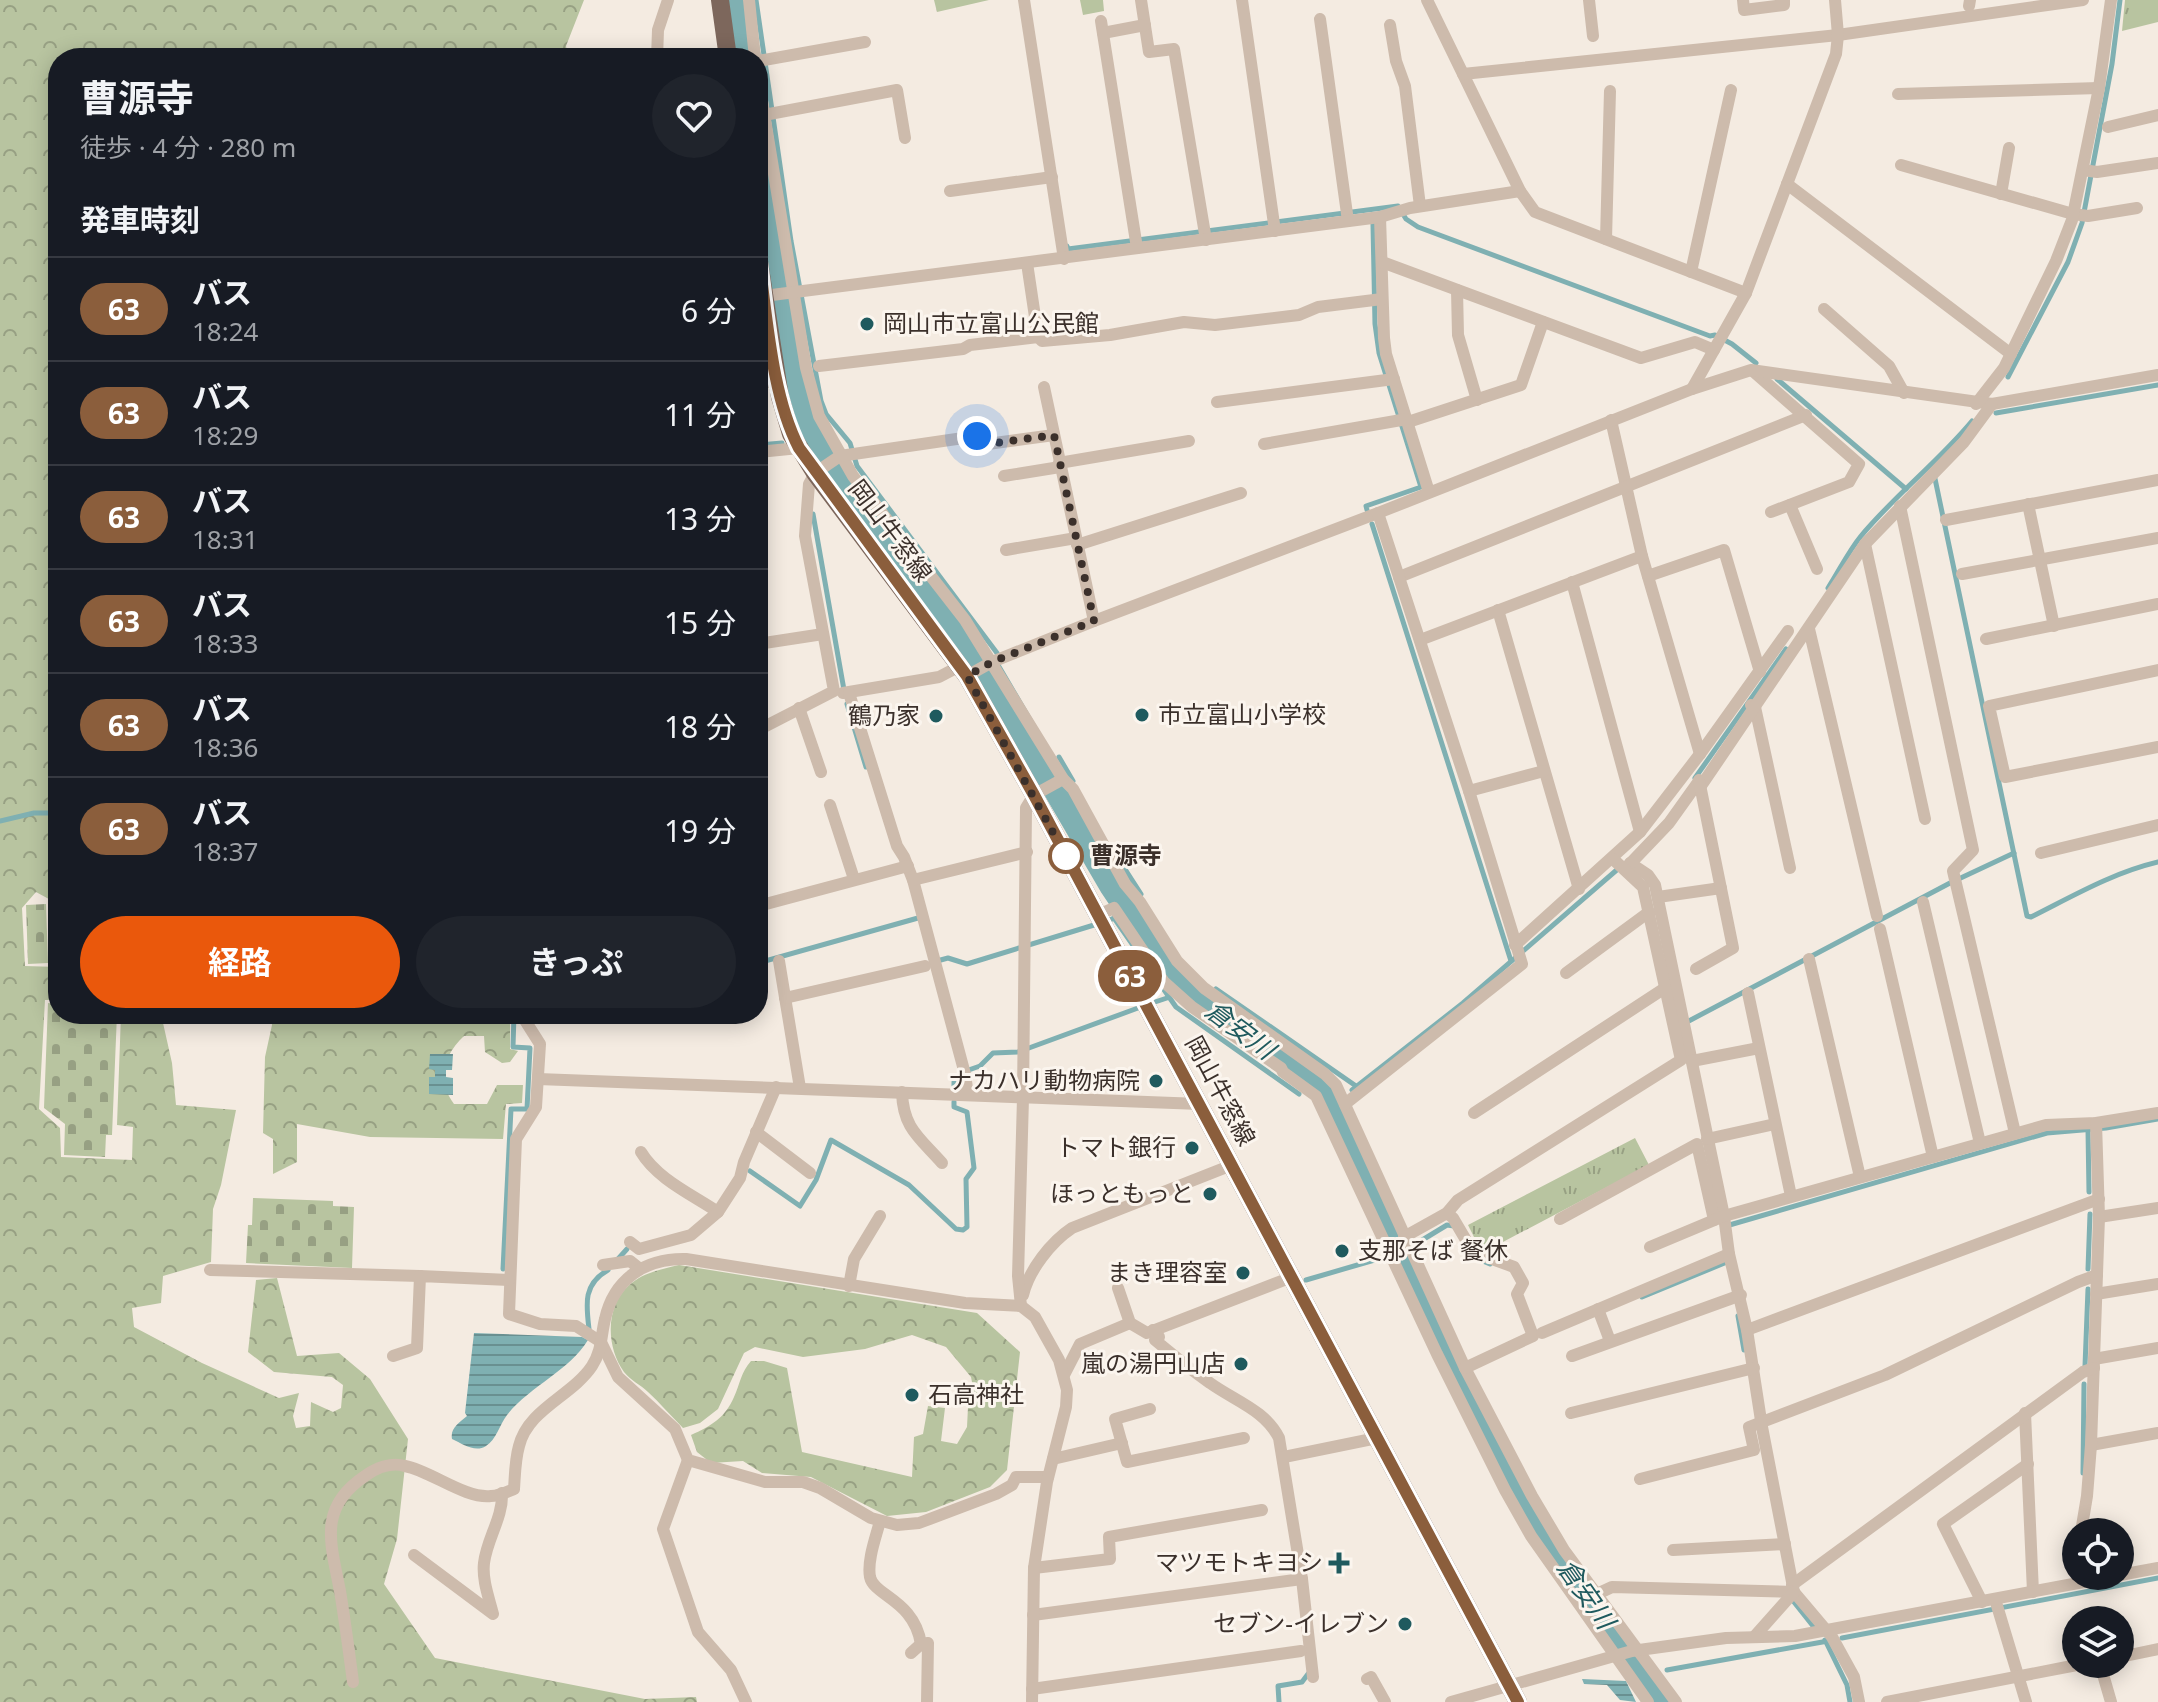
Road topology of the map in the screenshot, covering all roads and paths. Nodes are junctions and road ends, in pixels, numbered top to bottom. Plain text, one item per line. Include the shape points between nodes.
1 (668, 0) edge
2 (720, 0) edge
3 (749, 0) edge
4 (1024, 0) edge
5 (1141, 0) edge
6 (1242, 0) edge
7 (1427, 0) edge
8 (1589, 0) edge
9 (1743, 0) edge
10 (1784, 0) edge
11 (1835, 0) edge
12 (2083, 0) edge
13 (2111, 0) edge
14 (1320, 19) dead end
15 (1145, 25) junction
16 (1390, 25) dead end
17 (1838, 35) junction
18 (1593, 36) dead end
19 (865, 42) dead end
20 (657, 48) edge
21 (727, 48) edge
22 (758, 48) edge
23 (768, 59) edge
24 (1463, 74) junction
25 (2099, 88) junction
26 (1731, 90) dead end
27 (1610, 91) dead end
28 (1898, 94) dead end
29 (768, 111) edge
30 (769, 114) junction
31 (2158, 115) edge
32 (2108, 127) dead end
33 (905, 138) dead end
34 (2009, 148) dead end
35 (2158, 163) edge
36 (1901, 165) dead end
37 (2089, 171) junction
38 (1052, 177) junction
39 (1787, 184) junction
40 (950, 191) dead end
41 (1520, 191) junction
42 (2001, 194) junction
43 (1420, 206) junction
44 (2137, 208) dead end
45 (2080, 215) junction
46 (1348, 216) junction
47 (1380, 217) junction
48 (1274, 226) junction
49 (1205, 234) junction
50 (1606, 239) junction
51 (1137, 244) junction
52 (1064, 259) junction
53 (1382, 262) junction
54 (1027, 263) junction
55 (1691, 272) junction
56 (1457, 290) junction
57 (795, 292) junction
58 (1746, 293) junction
59 (768, 296) joint
60 (1377, 300) junction
61 (1824, 309) dead end
62 (1543, 322) junction
63 (1038, 337) junction
64 (1718, 343) junction
65 (2011, 354) junction
66 (819, 366) dead end
67 (1751, 370) junction
68 (2158, 375) edge
69 (1389, 380) junction
70 (768, 382) edge
71 (778, 382) junction
72 (1044, 387) dead end
73 (1692, 389) junction
74 (1904, 393) junction
75 (1477, 400) junction
76 (1217, 402) dead end
77 (1976, 404) junction
78 (1992, 404) junction
79 (1806, 415) junction
80 (1611, 420) junction
81 (1403, 421) junction
82 (1054, 435) junction
83 (1189, 441) dead end
84 (1264, 444) dead end
85 (799, 448) junction
86 (768, 451) edge
87 (845, 455) junction
88 (1060, 465) junction
89 (820, 469) junction
90 (1004, 476) dead end
91 (2158, 480) edge
92 (1626, 488) junction
93 (1429, 492) junction
94 (1241, 493) dead end
95 (2028, 504) junction
96 (1790, 505) junction
97 (1900, 506) junction
98 (1771, 512) dead end
99 (1378, 513) junction
100 (1946, 520) dead end
101 (2158, 538) edge
102 (1076, 542) junction
103 (1865, 544) junction
104 (1006, 550) dead end
105 (1642, 556) junction
106 (2040, 560) junction
107 (1817, 569) dead end
108 (1962, 574) dead end
109 (1648, 576) junction
110 (1399, 577) junction
111 (1572, 582) junction
112 (2158, 604) edge
113 (1498, 610) junction
114 (1094, 621) junction
115 (2054, 626) junction
116 (1809, 629) junction
117 (1788, 631) dead end
118 (823, 634) junction
119 (1986, 639) dead end
120 (1420, 640) junction
121 (768, 642) edge
122 (992, 662) junction
123 (2158, 670) edge
124 (964, 671) junction
125 (1760, 672) junction
126 (843, 693) junction
127 (1749, 703) junction
128 (799, 708) junction
129 (768, 725) edge
130 (2158, 747) edge
131 (1700, 754) junction
132 (1544, 771) junction
133 (821, 772) dead end
134 (1696, 778) junction
135 (1061, 780) junction
136 (1469, 791) junction
137 (1039, 792) junction
138 (830, 805) dead end
139 (1925, 819) dead end
140 (2158, 825) edge
141 (1640, 832) junction
142 (1027, 852) junction
143 (2041, 853) dead end
144 (1624, 865) junction
145 (905, 867) junction
146 (1790, 868) dead end
147 (854, 879) junction
148 (913, 880) junction
149 (1721, 888) junction
150 (1579, 889) junction
151 (1658, 897) junction
152 (1923, 902) dead end
153 (768, 903) edge
154 (1649, 912) junction
155 (1098, 915) junction
156 (1518, 952) junction
157 (1809, 959) dead end
158 (779, 961) dead end
159 (925, 966) dead end
160 (1696, 969) dead end
161 (1566, 973) dead end
162 (1665, 988) junction
163 (1748, 993) dead end
164 (785, 998) junction
165 (527, 1024) edge
166 (1759, 1048) junction
167 (1692, 1061) junction
168 (538, 1079) junction
169 (776, 1087) junction
170 (800, 1088) junction
171 (902, 1092) junction
172 (968, 1095) junction
173 (1023, 1098) junction
174 (1200, 1104) junction
175 (1345, 1104) junction
176 (1474, 1113) dead end
177 (2158, 1113) edge
178 (1775, 1124) junction
179 (2096, 1128) junction
180 (756, 1132) junction
181 (2015, 1133) junction
182 (1707, 1139) junction
183 (1980, 1143) junction
184 (641, 1152) dead end
185 (1933, 1157) junction
186 (942, 1163) dead end
187 (1232, 1165) junction
188 (810, 1173) dead end
189 (1860, 1177) junction
190 (1791, 1196) junction
191 (2099, 1199) junction
192 (2158, 1208) edge
193 (718, 1212) junction
194 (1447, 1213) junction
195 (880, 1216) dead end
196 (2099, 1217) junction
197 (1560, 1219) dead end
198 (1722, 1222) junction
199 (1404, 1237) junction
200 (630, 1242) dead end
201 (1650, 1247) dead end
202 (1727, 1255) junction
203 (603, 1265) dead end
204 (640, 1269) junction
205 (210, 1270) dead end
206 (2097, 1275) junction
207 (420, 1276) junction
208 (1292, 1277) junction
209 (509, 1280) junction
210 (2158, 1284) edge
211 (849, 1286) junction
212 (1118, 1288) dead end
213 (2096, 1294) junction
214 (1736, 1296) junction
215 (1021, 1306) junction
216 (1599, 1312) junction
217 (1130, 1323) junction
218 (1747, 1330) junction
219 (1155, 1333) junction
220 (1542, 1333) dead end
221 (1610, 1341) junction
222 (601, 1342) junction
223 (2158, 1348) edge
224 (393, 1356) dead end
225 (1572, 1356) dead end
226 (2094, 1364) junction
227 (1465, 1368) junction
228 (1750, 1369) junction
229 (1064, 1375) junction
230 (1150, 1409) dead end
231 (1571, 1413) dead end
232 (2025, 1413) junction
233 (1763, 1420) junction
234 (2158, 1433) edge
235 (1244, 1438) dead end
236 (1377, 1438) junction
237 (1122, 1443) junction
238 (2091, 1445) junction
239 (1284, 1457) junction
240 (1053, 1459) junction
241 (688, 1460) junction
242 (2028, 1464) junction
243 (1048, 1477) junction
244 (1640, 1479) dead end
245 (502, 1493) junction
246 (1262, 1510) dead end
247 (2083, 1518) edge
248 (880, 1521) junction
249 (1781, 1544) junction
250 (1673, 1550) dead end
251 (414, 1555) dead end
252 (1034, 1568) junction
253 (2158, 1568) edge
254 (2134, 1573) edge
255 (1299, 1580) junction
256 (2062, 1585) edge
257 (1790, 1592) junction
258 (2033, 1592) junction
259 (1597, 1594) junction
260 (1993, 1604) junction
261 (1033, 1615) junction
262 (1828, 1630) junction
263 (1754, 1637) junction
264 (2158, 1649) edge
265 (1301, 1651) dead end
266 (1626, 1652) junction
267 (2134, 1654) edge
268 (2062, 1668) edge
269 (2019, 1676) junction
270 (1313, 1677) dead end
271 (2104, 1678) edge
272 (1367, 1679) dead end
273 (353, 1682) dead end
274 (1514, 1694) edge
275 (1032, 1695) edge
276 (1939, 1697) edge
277 (746, 1702) edge
278 (927, 1702) edge
279 (1385, 1702) edge
280 (1451, 1702) edge
281 (1648, 1702) edge
282 (1676, 1702) edge
283 (1859, 1702) edge
284 (1887, 1702) edge
285 (2026, 1702) edge
286 (2111, 1702) edge

1 - 20 street
2 - 21 main road
3 - 22 street
4 - 38 street
5 - 15 street
6 - 48 street
7 - 24 street
8 - 18 street
9 - 10 street via 1744,10 1784,5
11 - 17 street
12 - 17 street
13 - 25 street
14 - 46 street
15 - 49 street via 1149,52 1174,49
15 - 51 street via 1102,27
16 - 43 street via 1405,86
17 - 24 street
17 - 39 street via 1836,54
19 - 23 street
24 - 41 street
25 - 28 street
25 - 37 street
26 - 55 street
27 - 50 street
29 - 30 street
30 - 33 street via 897,90
30 - 57 street
31 - 32 street
34 - 42 street
35 - 37 street
36 - 42 street
37 - 45 street
38 - 40 street
38 - 52 street
39 - 58 street
39 - 65 street
41 - 43 street
41 - 50 street via 1535,212
42 - 45 street
43 - 47 street
44 - 45 street
45 - 65 street
46 - 47 street
46 - 48 street
47 - 53 street
48 - 49 street
49 - 51 street
50 - 55 street
51 - 52 street
52 - 54 street
53 - 56 street
53 - 60 street
54 - 57 street
54 - 63 street
55 - 58 street
56 - 62 street
56 - 75 street via 1458,335
57 - 59 street
57 - 87 street via 811,393 819,416
58 - 64 street
59 - 71 main road, 岡山牛窓線
60 - 63 street via 1215,325 1184,322 1080,338
60 - 69 street
61 - 74 street via 1889,366
62 - 64 street via 1641,358 1695,342
62 - 75 street via 1521,385
63 - 66 street
64 - 73 street
65 - 77 street
67 - 73 street
67 - 74 street
67 - 79 street
68 - 78 street
69 - 76 street
69 - 81 street
70 - 71 street
71 - 85 main road, 岡山牛窓線 via 786,421
72 - 82 street
73 - 80 street
74 - 77 street
75 - 81 street
77 - 78 street
78 - 97 street via 1964,442
79 - 92 street
79 - 96 street via 1859,464 1849,482
80 - 92 street
80 - 93 street
81 - 84 street
81 - 93 street
82 - 87 street via 980,445 977,436
82 - 88 street
83 - 88 street
85 - 86 street
85 - 89 main road, 岡山牛窓線
87 - 89 street
87 - 122 street
88 - 90 street
88 - 102 street
89 - 118 street via 809,484 805,536
89 - 124 main road, 岡山牛窓線
91 - 95 street
92 - 105 street
92 - 110 street
93 - 99 street
94 - 102 street
95 - 100 street
95 - 106 street
96 - 98 street
96 - 107 street
97 - 103 street
97 - 181 street via 1973,850 1953,871
99 - 110 street
99 - 114 street
101 - 106 street
102 - 104 street
102 - 114 street
103 - 116 street
103 - 139 street
105 - 109 street
105 - 111 street
106 - 108 street
106 - 115 street
109 - 125 street via 1724,550
109 - 131 street
110 - 120 street
111 - 113 street
111 - 141 street
112 - 115 street
113 - 120 street
113 - 132 street
114 - 122 street
115 - 119 street
116 - 127 street
116 - 185 street
117 - 125 street
118 - 121 street
118 - 126 street
120 - 136 street
122 - 124 street
122 - 135 street
123 - 130 street via 1989,706 2005,777
124 - 126 street
124 - 137 main road, 岡山牛窓線
125 - 127 street
126 - 128 street
126 - 145 street
127 - 131 street
127 - 134 street
127 - 146 street
128 - 129 street
128 - 133 street
131 - 134 street
132 - 136 street
132 - 150 street
134 - 141 street
134 - 144 street via 1669,823
134 - 149 street
135 - 137 street
135 - 175 street via 1073,789 1125,884 1177,961 1204,988 1325,1074
136 - 156 street
137 - 142 street via 1026,808
137 - 155 main road, 岡山牛窓線
138 - 147 street
140 - 143 street
141 - 144 street
142 - 148 street
142 - 173 street
144 - 150 street
144 - 151 street via 1648,875
144 - 154 street via 1643,887
145 - 147 street
145 - 148 street
147 - 153 street
148 - 172 street
149 - 151 street
149 - 160 street via 1733,948
150 - 156 street
151 - 167 street
152 - 183 street
154 - 161 street
154 - 162 street
155 - 174 main road, 岡山牛窓線
155 - 266 street via 1114,908 1164,982 1316,1096 1505,1490 1598,1632
156 - 175 street via 1522,964
157 - 189 street
158 - 164 street
159 - 164 street
162 - 176 street
162 - 194 street via 1681,1060 1458,1200
163 - 166 street
164 - 170 street
165 - 168 street via 540,1044
166 - 167 street
166 - 178 street
167 - 182 street
168 - 169 street
168 - 209 street via 536,1107 516,1139
169 - 170 street
169 - 180 street
170 - 171 street
171 - 172 street
171 - 186 street via 907,1122
172 - 173 street
173 - 174 street
173 - 215 street
174 - 187 main road, 岡山牛窓線
175 - 199 street
177 - 179 street
178 - 182 street
178 - 190 street
179 - 181 street via 2046,1125
179 - 191 street
180 - 188 street
180 - 193 street via 740,1178
181 - 183 street
182 - 198 street
183 - 185 street
184 - 193 street via 663,1175
185 - 189 street
187 - 208 main road, 岡山牛窓線
187 - 215 street via 1072,1228 1026,1285
189 - 190 street
190 - 198 street
191 - 196 street
191 - 218 street
192 - 196 street
193 - 200 street via 691,1235 639,1249
194 - 199 street
194 - 227 street via 1473,1252 1514,1267 1523,1283 1517,1294 1533,1336
195 - 211 street via 854,1259
196 - 206 street
197 - 198 street via 1697,1144
198 - 201 street
198 - 202 street
199 - 227 street
202 - 214 street
202 - 216 street
203 - 204 street via 630,1261
204 - 211 street via 686,1259
204 - 222 street via 618,1287
205 - 207 street
206 - 213 street
206 - 233 street via 1885,1375
207 - 209 street
207 - 224 street via 417,1348
208 - 219 street
208 - 236 main road, 岡山牛窓線
209 - 222 street via 509,1314 540,1324 576,1326
210 - 213 street
211 - 215 street
212 - 217 street
213 - 226 street
214 - 218 street
214 - 221 street
215 - 229 street via 1035,1317
216 - 220 street
216 - 221 street
217 - 219 street
217 - 229 street via 1080,1344
218 - 228 street
219 - 239 street via 1155,1340 1188,1368 1262,1414 1279,1438
221 - 225 street
222 - 241 street via 618,1377 675,1429
222 - 245 street via 586,1374 529,1424 519,1445 514,1489
223 - 226 street
226 - 232 street
226 - 238 street
227 - 259 street via 1532,1496
228 - 231 street
228 - 233 street
229 - 240 street via 1066,1407
230 - 237 street via 1115,1419
232 - 242 street
232 - 257 street
233 - 244 street via 1749,1427 1754,1450
233 - 249 street
234 - 238 street
235 - 237 street via 1127,1462
236 - 239 street
236 - 274 main road, 岡山牛窓線
237 - 240 street
238 - 247 street
239 - 255 street
240 - 243 street
241 - 248 street via 765,1482 803,1482
241 - 277 street via 663,1529 698,1632 731,1670
242 - 258 street
242 - 260 street via 1943,1524
243 - 248 street via 1016,1477 996,1494 919,1523
243 - 252 street
245 - 251 street via 484,1559 493,1614
245 - 273 street via 477,1496 403,1465 374,1470 345,1492 330,1526 330,1545
246 - 252 street via 1109,1537 1110,1559
248 - 278 street via 870,1575 873,1584 912,1616 918,1628 916,1648 928,1643
249 - 250 street
249 - 257 street
252 - 261 street
253 - 254 street
255 - 261 street
255 - 270 street
256 - 258 street
257 - 259 street via 1612,1587
257 - 262 street
257 - 263 street
258 - 260 street
259 - 266 street
260 - 262 street
260 - 269 street
261 - 275 street
262 - 263 street
262 - 283 street via 1854,1677
263 - 266 street
264 - 267 street
265 - 275 street
266 - 274 street
266 - 281 street
266 - 282 street
268 - 269 street
269 - 276 street
269 - 285 street
271 - 286 street
272 - 279 street via 1371,1677
274 - 280 street
276 - 284 street

